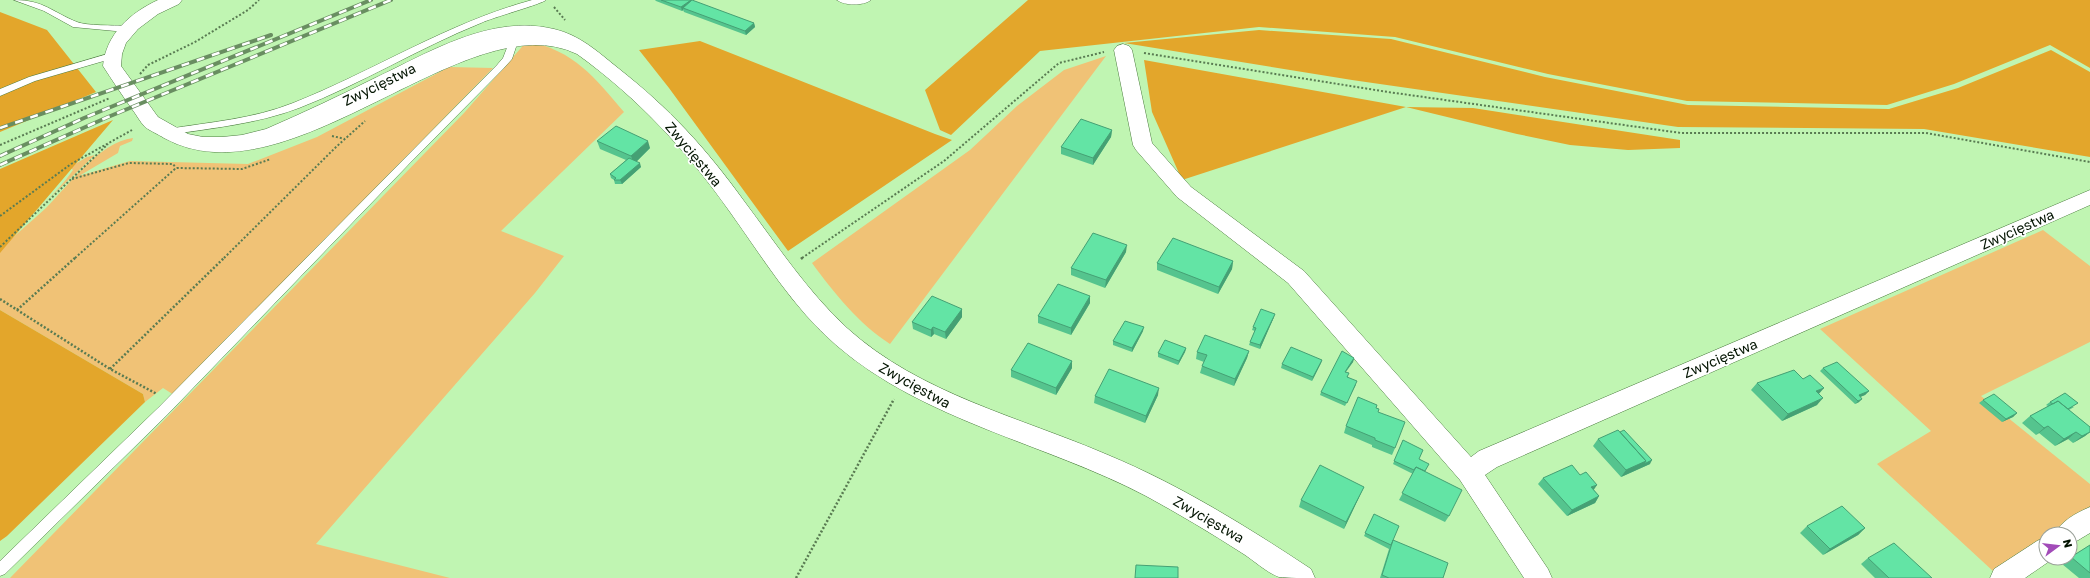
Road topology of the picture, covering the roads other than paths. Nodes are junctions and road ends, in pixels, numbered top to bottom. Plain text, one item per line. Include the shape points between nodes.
1 (18, 0) edge
2 (173, 0) edge
3 (542, 0) edge
4 (841, 0) edge
5 (867, 0) edge
6 (126, 30) junction
7 (517, 31) junction
8 (1122, 50) road end
9 (111, 56) junction
10 (0, 93) edge
11 (168, 132) junction
12 (2090, 197) edge
13 (1469, 472) junction
14 (2090, 519) edge
15 (2078, 527) edge
16 (2038, 554) edge
17 (0, 570) edge
18 (1302, 578) edge
19 (1539, 578) edge
20 (2003, 578) edge

1 - 6 lane via 47,9 76,25
2 - 6 street via 148,13
3 - 11 lane via 492,15 295,106 258,118
4 - 5 lane
6 - 9 street via 114,46
7 - 11 street, Zwycięstwa via 488,35 466,42 293,125 264,136 232,143 203,144 182,139
7 - 17 lane via 507,59 500,67 163,411
7 - 18 street, Zwycięstwa via 544,32 567,40 592,56 647,102 682,136 804,298 844,339 867,357 905,382 950,404 1100,462 1157,490 1218,522
8 - 13 street via 1143,146 1184,192 1296,277
9 - 10 lane via 32,79
9 - 11 street, Zwycięstwa via 112,66 151,122
12 - 13 street, Zwycięstwa via 1488,459
13 - 19 street
14 - 15 street
16 - 20 street

